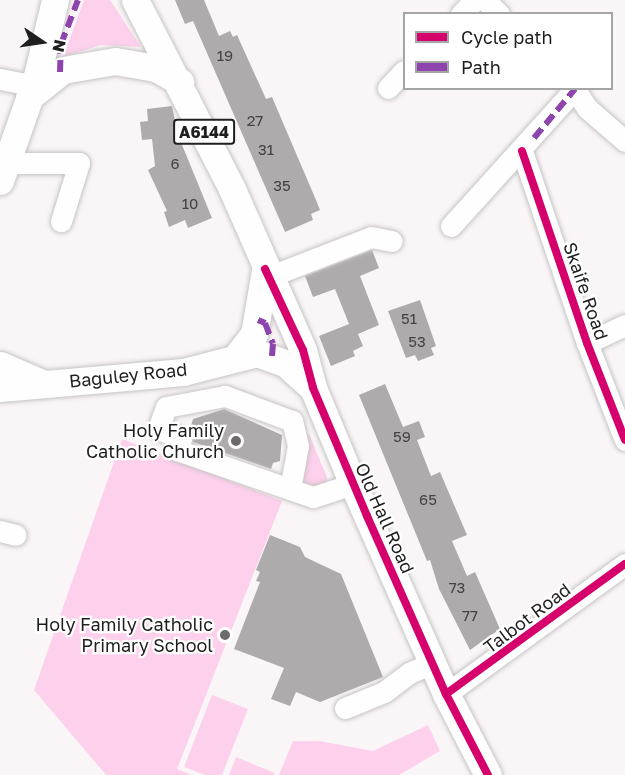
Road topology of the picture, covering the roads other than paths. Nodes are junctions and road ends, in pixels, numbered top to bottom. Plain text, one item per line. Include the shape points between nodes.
1 (55, 0) edge
2 (135, 0) edge
3 (474, 0) edge
4 (485, 0) edge
5 (463, 12) edge
6 (497, 12) edge
7 (403, 73) edge
8 (0, 79) edge
9 (180, 82) junction
10 (388, 88) dead end
11 (573, 90) edge
12 (575, 90) edge
13 (31, 91) junction
14 (625, 141) edge
15 (528, 144) junction
16 (3, 172) edge
17 (61, 221) dead end
18 (451, 226) dead end
19 (392, 241) dead end
20 (267, 273) junction
21 (625, 325) edge
22 (587, 343) junction
23 (236, 357) junction
24 (0, 365) edge
25 (43, 384) junction
26 (0, 388) edge
27 (313, 388) junction
28 (625, 440) edge
29 (353, 484) junction
30 (290, 489) junction
31 (625, 564) edge
32 (432, 663) junction
33 (446, 694) junction
34 (345, 708) dead end
35 (488, 775) edge

1 - 13 main road
2 - 9 main road, Old Hall Road / A6144
3 - 5 street
4 - 6 street
7 - 10 street
8 - 13 street
9 - 13 main road via 156,68 115,61 63,70
9 - 20 main road, Old Hall Road / A6144
11 - 15 street
12 - 14 street via 592,113
13 - 16 main road
15 - 18 street
15 - 22 street, Skaife Road
16 - 17 street via 26,166 79,163
19 - 20 street via 371,237
20 - 23 main road via 254,334
20 - 27 main road, Old Hall Road / A6144 via 303,350
21 - 22 street
22 - 28 street, Skaife Road
23 - 25 main road, Baguley Road / A6144 via 183,372
23 - 27 main road, Old Hall Road / A6144 via 257,353 272,356
24 - 25 main road, Baguley Road / A6144
25 - 26 main road
27 - 29 main road, Old Hall Road / A6144
29 - 30 street via 313,497
29 - 32 main road, Old Hall Road / A6144
30 - 30 street via 298,446 292,421 225,396 166,407 158,429 181,438 177,450
31 - 33 street, Talbot Road
32 - 33 main road, Old Hall Road / A6144
32 - 34 street via 409,673 384,692
33 - 35 main road, Old Hall Road / A6144

